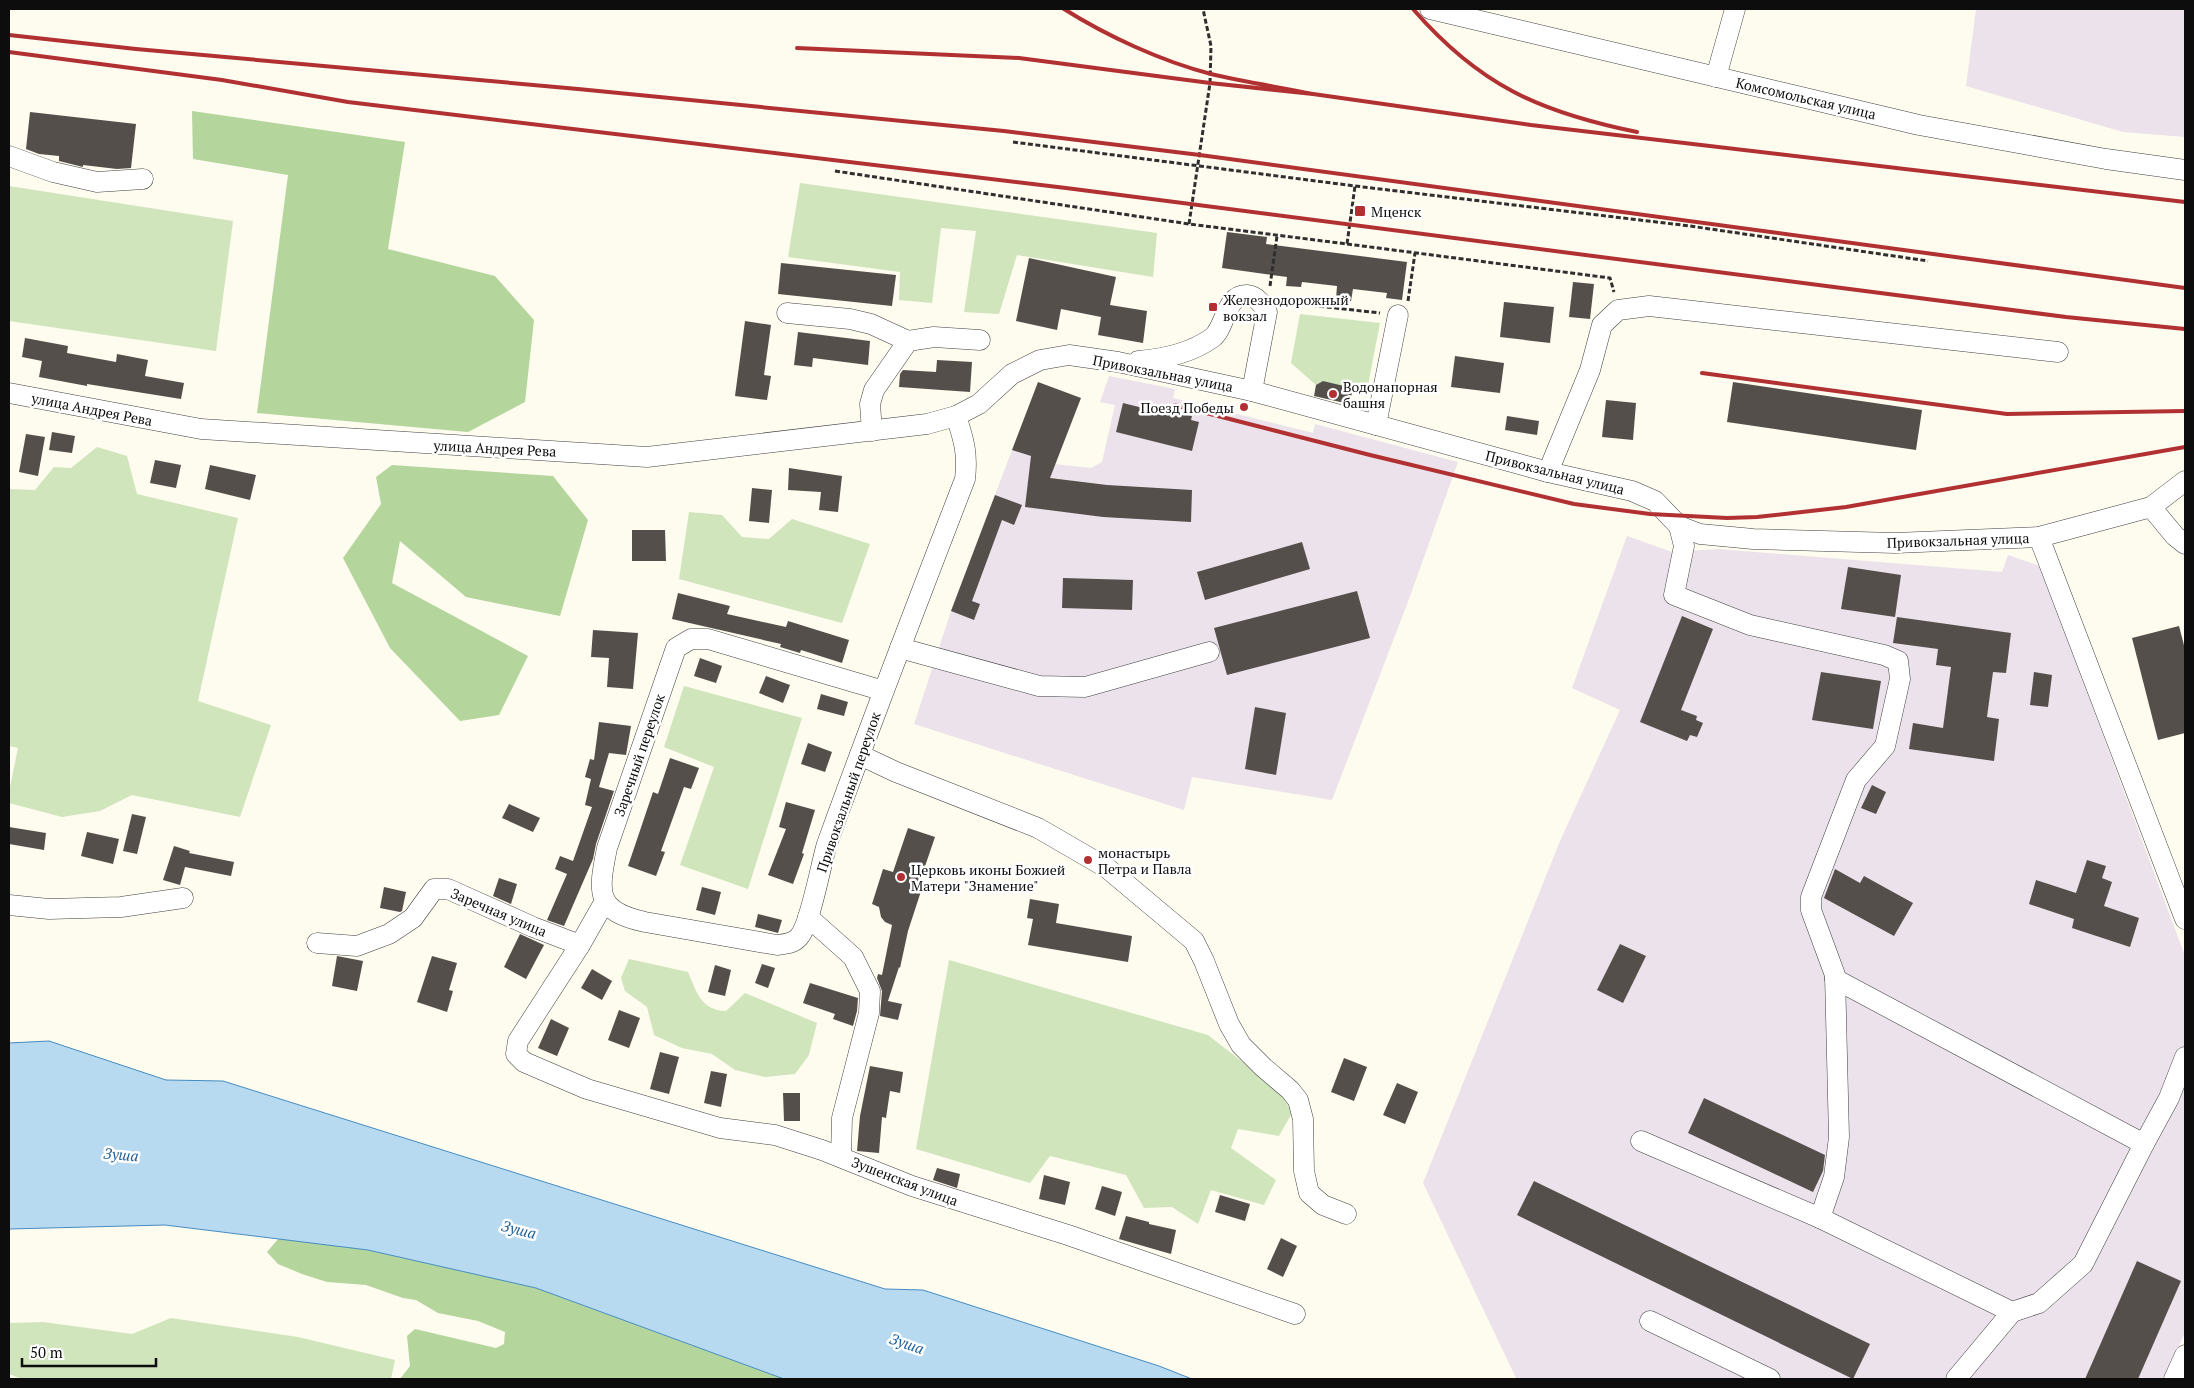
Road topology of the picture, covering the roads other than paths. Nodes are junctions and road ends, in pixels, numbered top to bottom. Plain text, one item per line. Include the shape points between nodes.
1 (1430, 9) edge
2 (1735, 9) edge
3 (1716, 77) junction
4 (9, 156) edge
5 (2185, 170) edge
6 (143, 179) dead end
7 (787, 313) dead end
8 (1398, 315) road end
9 (980, 340) dead end
10 (908, 341) junction
11 (2058, 352) dead end
12 (1118, 362) junction
13 (1252, 391) junction
14 (9, 393) edge
15 (979, 404) joint
16 (956, 416) junction
17 (1376, 425) junction
18 (872, 431) junction
19 (1548, 472) junction
20 (2185, 481) edge
21 (2151, 507) junction
22 (1679, 526) junction
23 (2039, 537) junction
24 (2185, 544) edge
25 (900, 648) junction
26 (1209, 652) dead end
27 (884, 691) junction
28 (860, 755) junction
29 (183, 898) dead end
30 (605, 901) junction
31 (9, 905) edge
32 (808, 917) junction
33 (2185, 919) edge
34 (317, 943) dead end
35 (580, 945) junction
36 (1835, 979) junction
37 (2185, 1056) edge
38 (1640, 1141) dead end
39 (2144, 1144) junction
40 (841, 1157) junction
41 (1346, 1214) dead end
42 (1820, 1218) junction
43 (2012, 1312) junction
44 (1295, 1314) dead end
45 (1650, 1321) dead end
46 (2185, 1355) edge
47 (1770, 1379) edge
48 (1956, 1379) edge
49 (2174, 1379) edge

1 - 3 street, Комсомольская улица
2 - 3 street
3 - 5 street, Комсомольская улица via 1919,125
4 - 6 street via 53,172 97,182
7 - 10 street via 850,319 871,324
8 - 17 street
9 - 10 street via 934,337
10 - 18 street via 874,390 870,404
11 - 19 street via 1649,306 1618,310 1602,326 1590,370
12 - 13 street, Привокзальная улица
12 - 13 street via 1157,360 1210,340 1236,298 1250,295 1267,312
12 - 15 street, Привокзальная улица via 1069,355 1040,360 1012,374
13 - 17 street, Привокзальная улица
14 - 18 street, улица Андрея Рева via 201,429 647,457
15 - 16 street, улица Андрея Рева
16 - 18 street, улица Андрея Рева via 927,424
16 - 25 street, Привокзальный переулок via 965,444 965,479
17 - 19 street, Привокзальная улица
19 - 22 street, Привокзальная улица via 1632,491 1655,501
20 - 21 street, Привокзальная улица
21 - 23 street, Привокзальная улица
21 - 24 street
22 - 23 street, Привокзальная улица via 1700,534 1753,539 1894,543
22 - 36 street via 1684,546 1674,595 1750,625 1884,655 1898,661 1900,679 1885,746 1856,780 1810,897 1811,910
23 - 33 street, Привокзальная улица
25 - 26 street via 1039,686 1084,687
25 - 27 street, Привокзальный переулок
27 - 28 street, Привокзальный переулок
27 - 30 street, Заречный переулок via 708,639 691,639 676,648 606,848 600,880
28 - 32 street, Привокзальный переулок via 824,856
28 - 41 street via 1038,828 1107,868 1194,941 1241,1045 1298,1100 1303,1119 1304,1171 1309,1193 1323,1205
29 - 31 street via 121,907 49,909
30 - 32 street via 624,917 777,944 790,943 800,937
30 - 35 street
32 - 40 street via 853,957 870,990 868,1013 842,1118
34 - 35 street, Заречная улица via 357,946 388,934 413,918 434,889 448,889
35 - 40 street, Зушенская улица via 518,1041 516,1054 524,1062 587,1089 720,1128 775,1135
36 - 39 street
36 - 42 street via 1839,1137 1834,1177
37 - 39 street via 2169,1098
38 - 42 street
39 - 43 street via 2083,1264 2039,1302
40 - 44 street, Зушенская улица via 912,1186 1068,1235
42 - 43 street
43 - 48 street
45 - 47 street
46 - 49 street

